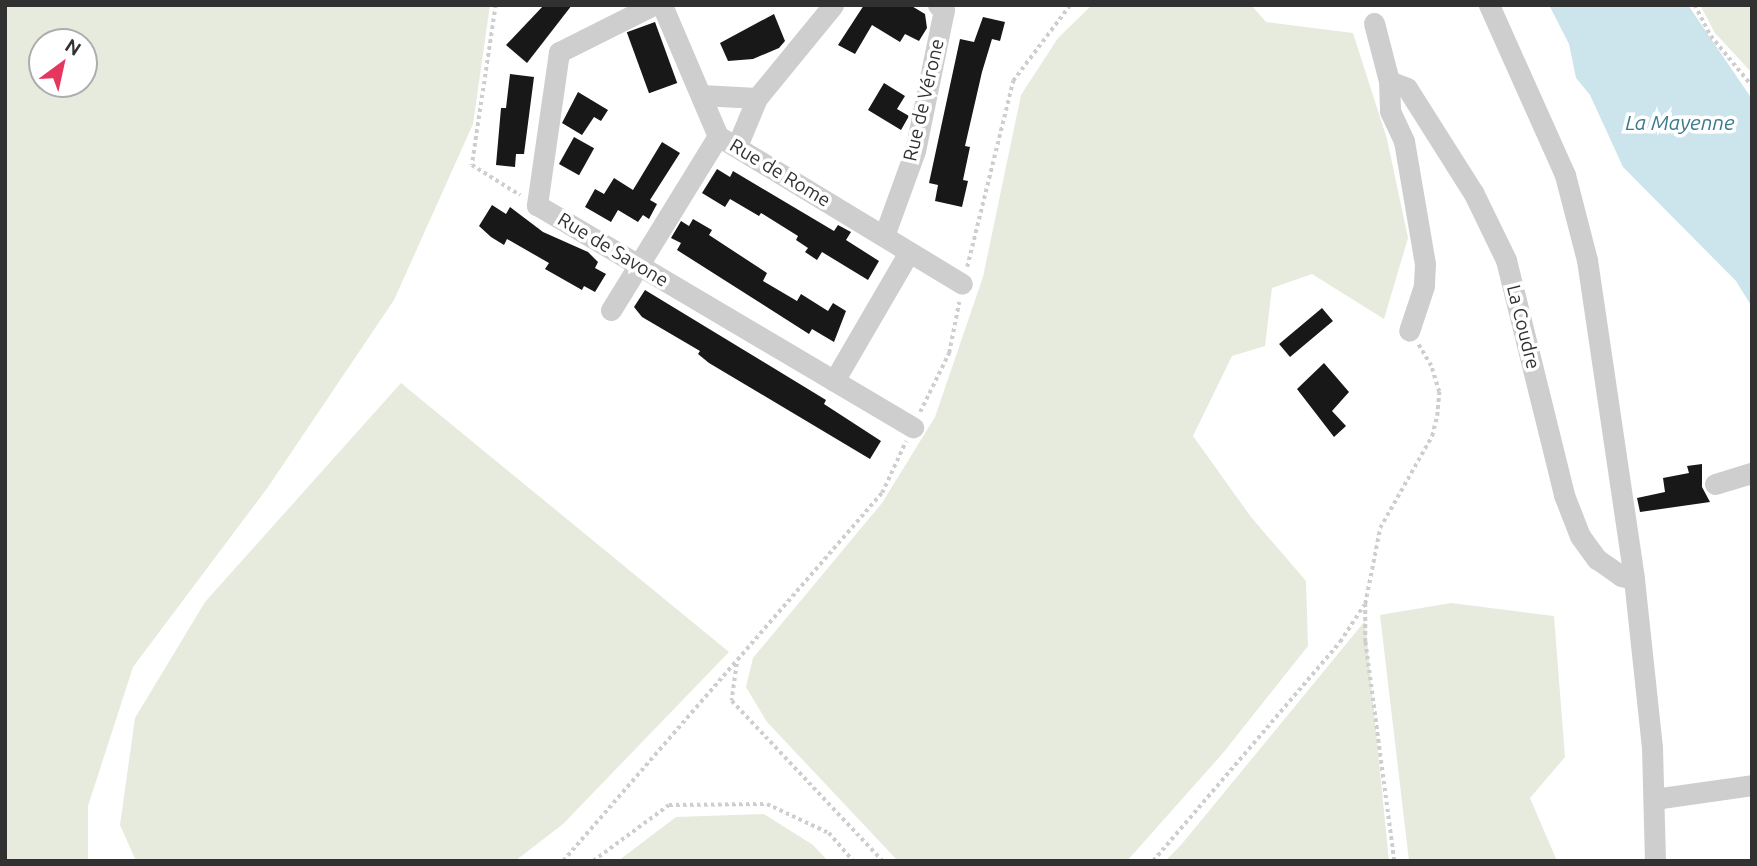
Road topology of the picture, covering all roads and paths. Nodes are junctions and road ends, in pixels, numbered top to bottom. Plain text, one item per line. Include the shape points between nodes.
1 (496, 5) edge
2 (653, 5) edge
3 (662, 5) edge
4 (833, 5) edge
5 (938, 5) edge
6 (1070, 5) edge
7 (1489, 5) edge
8 (1695, 5) edge
9 (1374, 23) dead end
10 (1389, 81) junction
11 (1752, 86) edge
12 (701, 95) junction
13 (757, 98) junction
14 (718, 136) junction
15 (737, 146) junction
16 (537, 205) junction
17 (884, 236) junction
18 (909, 252) junction
19 (639, 265) junction
20 (962, 284) junction
21 (611, 310) dead end
22 (1409, 331) joint
23 (834, 381) junction
24 (913, 427) junction
25 (1752, 472) edge
26 (1715, 484) dead end
27 (1634, 579) junction
28 (1365, 604) junction
29 (737, 662) junction
30 (1752, 785) edge
31 (1654, 799) junction
32 (563, 861) edge
33 (593, 861) edge
34 (853, 861) edge
35 (883, 861) edge
36 (1153, 861) edge
37 (1394, 861) edge
38 (1655, 861) edge

1 - 16 path via 472,165
2 - 16 street, Rue de Savone via 559,52
3 - 12 street, Rue de Rome
4 - 13 street
5 - 17 street, Rue de Vérone via 944,10 915,151
6 - 20 path via 1013,82
7 - 27 street via 1565,175 1587,260
8 - 11 path via 1711,36
9 - 10 street
10 - 22 street via 1387,95 1404,141 1425,264 1424,286
10 - 27 street, La Coudre via 1407,88 1474,194 1506,260 1564,495 1580,536 1597,559
12 - 13 street
12 - 14 street, Rue de Rome
13 - 15 street
14 - 15 street, Rue de Rome
14 - 19 street
15 - 17 street, Rue de Rome
16 - 19 street, Rue de Savone
17 - 18 street, Rue de Rome
18 - 20 street, Rue de Rome
18 - 23 street
19 - 21 street
19 - 23 street, Rue de Savone
20 - 24 path via 948,353
22 - 28 path via 1431,366 1439,391 1437,416 1432,436 1380,528
23 - 24 street, Rue de Savone
24 - 29 path via 882,493
25 - 26 street
27 - 31 street
28 - 36 path via 1340,642
28 - 37 path via 1365,642
29 - 32 path
29 - 35 path via 732,701
30 - 31 street
31 - 38 street
33 - 34 path via 669,805 767,804 829,833

